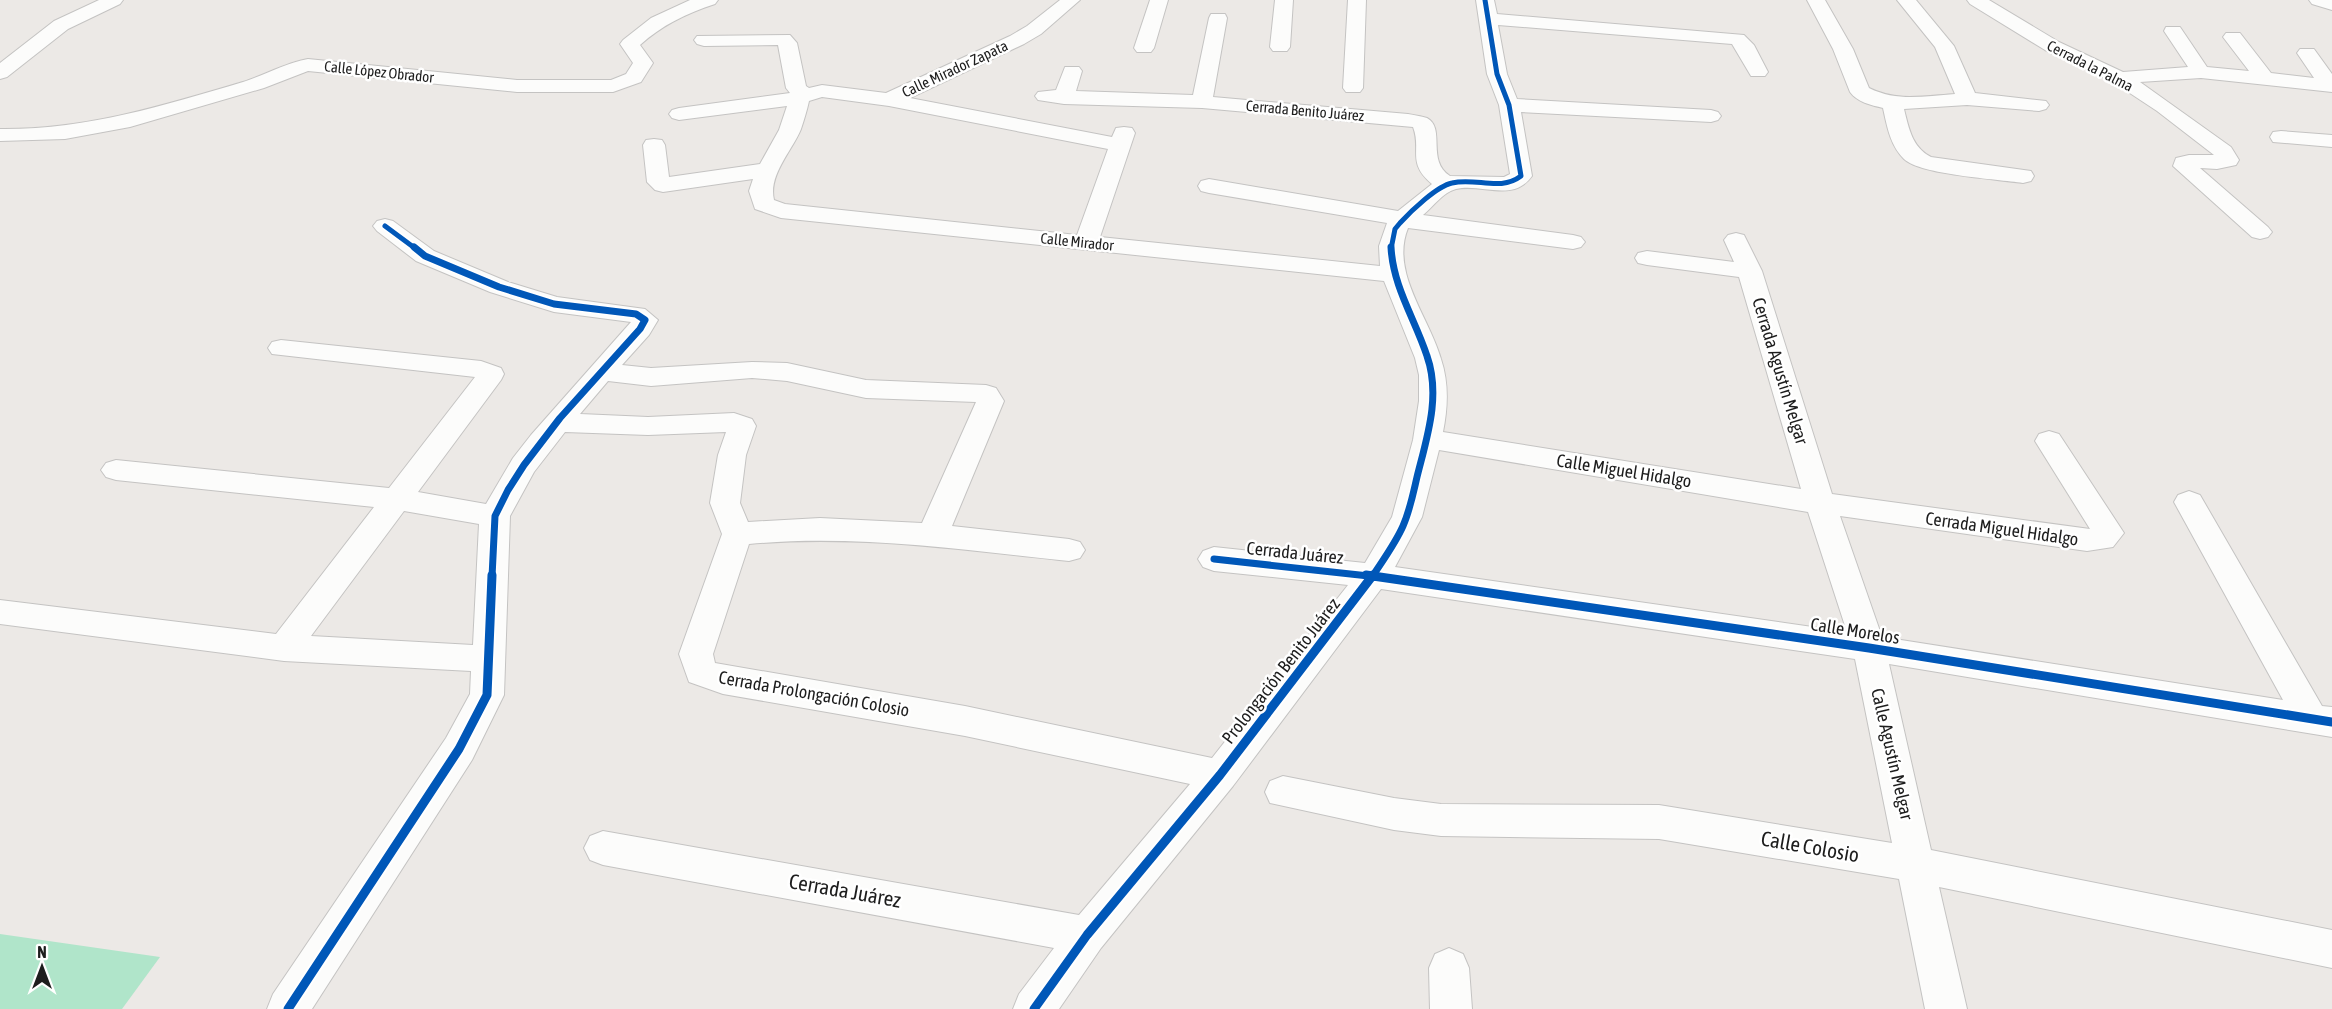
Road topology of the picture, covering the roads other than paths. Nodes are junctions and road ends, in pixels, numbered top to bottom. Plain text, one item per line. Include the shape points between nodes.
1 (114, 0) edge
2 (709, 0) edge
3 (1070, 0) edge
4 (1159, 0) edge
5 (1284, 0) edge
6 (1357, 0) edge
7 (1816, 0) edge
8 (1906, 0) edge
9 (1976, 0) edge
10 (2318, 0) edge
11 (2332, 5) edge
12 (1487, 9) edge
13 (1218, 18) dead end
14 (2173, 31) dead end
15 (2233, 37) dead end
16 (704, 40) dead end
17 (1280, 47) dead end
18 (1144, 48) dead end
19 (2307, 53) dead end
20 (1072, 71) dead end
21 (1758, 72) dead end
22 (2201, 72) junction
23 (0, 73) edge
24 (2120, 78) junction
25 (2265, 79) junction
26 (2331, 86) edge
27 (1353, 88) dead end
28 (802, 96) junction
29 (889, 99) junction
30 (1967, 99) junction
31 (1202, 102) junction
32 (1892, 104) junction
33 (1509, 105) junction
34 (2039, 105) dead end
35 (679, 114) dead end
36 (1711, 116) dead end
37 (0, 135) edge
38 (2281, 137) dead end
39 (2332, 141) edge
40 (654, 145) dead end
41 (768, 170) junction
42 (2023, 177) dead end
43 (1448, 184) junction
44 (1209, 186) dead end
45 (1403, 219) junction
46 (385, 226) dead end
47 (2260, 232) dead end
48 (1736, 240) dead end
49 (1086, 242) junction
50 (1573, 242) dead end
51 (1647, 258) dead end
52 (1750, 271) junction
53 (1393, 275) junction
54 (281, 348) dead end
55 (603, 372) junction
56 (558, 422) junction
57 (1428, 439) junction
58 (2049, 441) dead end
59 (116, 470) dead end
60 (397, 498) junction
61 (2189, 502) dead end
62 (1820, 503) junction
63 (495, 516) junction
64 (737, 534) junction
65 (932, 536) junction
66 (1069, 550) dead end
67 (1214, 559) dead end
68 (1373, 576) junction
69 (0, 612) edge
70 (284, 648) junction
71 (1869, 648) junction
72 (489, 659) junction
73 (2321, 720) edge
74 (1220, 775) junction
75 (1283, 792) dead end
76 (603, 848) dead end
77 (1917, 866) junction
78 (1087, 935) junction
79 (2332, 950) edge
80 (1449, 968) dead end
81 (1033, 1008) edge
82 (288, 1009) edge
83 (1451, 1009) edge
84 (1946, 1009) edge

1 - 23 street via 61,25
2 - 37 street, Calle López Obrador via 675,11 641,34 630,44 643,63 634,78 613,86 518,86 308,64 252,85 96,128 28,137
3 - 29 street, Calle Mirador Zapata via 1017,40
4 - 18 street
5 - 17 street
6 - 27 street
7 - 32 street via 1843,49 1860,92
8 - 30 street via 1944,46
9 - 24 street, Cerrada la Palma via 2052,46
10 - 11 street
12 - 21 street via 1737,39
12 - 33 street via 1497,74
13 - 31 street
14 - 22 street
15 - 25 street
16 - 28 street via 783,39 796,88
19 - 26 street
20 - 31 street via 1055,97
22 - 24 street
22 - 25 street
24 - 47 street, Cerrada la Palma via 2223,153 2228,160 2184,166
25 - 26 street
28 - 29 street, Calle Mirador Zapata via 822,91
28 - 35 street, Calle Mirador Zapata
28 - 41 street via 790,130
29 - 49 street via 1122,139
30 - 32 street
30 - 34 street
31 - 43 street, Cerrada Benito Juárez via 1420,123 1425,128 1427,167
32 - 42 street via 1906,151 1914,159
33 - 36 street
33 - 43 street via 1521,176 1516,182 1504,184
38 - 39 street
40 - 41 street via 658,182 663,185
41 - 49 street, Calle Mirador via 760,190 763,204 781,211
43 - 45 street
44 - 45 street
45 - 50 street
45 - 53 street via 1395,229 1391,251
46 - 55 street via 425,256 499,287 554,304 636,314 645,320
48 - 52 street, Cerrada Agustín Melgar
49 - 53 street, Calle Mirador
51 - 52 street
52 - 62 street, Cerrada Agustín Melgar
53 - 57 street, Prolongación Benito Juárez via 1423,338 1432,373 1434,405
54 - 60 street via 481,369 492,374
55 - 56 street
55 - 65 street via 651,377 752,370 787,372 866,389 986,394 990,401
56 - 63 street via 506,492
56 - 64 street via 648,426 734,422 742,426 732,455 725,503
57 - 62 street, Calle Miguel Hidalgo
57 - 68 street, Prolongación Benito Juárez via 1407,518
58 - 62 street, Cerrada Miguel Hidalgo via 2109,533 2102,539 2086,540
59 - 60 street
60 - 63 street
60 - 70 street
61 - 73 street
62 - 71 street, Calle Agustín Melgar
63 - 72 street
64 - 65 street via 779,529
64 - 74 street, Cerrada Prolongación Colosio via 696,654 701,672 723,680 965,721
65 - 66 street
67 - 68 street, Cerrada Juárez
68 - 71 street, Calle Morelos
68 - 74 street, Prolongación Benito Juárez
69 - 70 street
70 - 72 street
71 - 73 street, Calle Morelos
71 - 77 street, Calle Agustín Melgar
72 - 82 street via 487,695 459,749
74 - 78 street, Prolongación Benito Juárez
75 - 77 street, Calle Colosio via 1441,820 1659,822
76 - 78 street, Cerrada Juárez
77 - 79 street, Calle Colosio
77 - 84 street, Calle Agustín Melgar
78 - 81 street, Prolongación Benito Juárez
80 - 83 street

